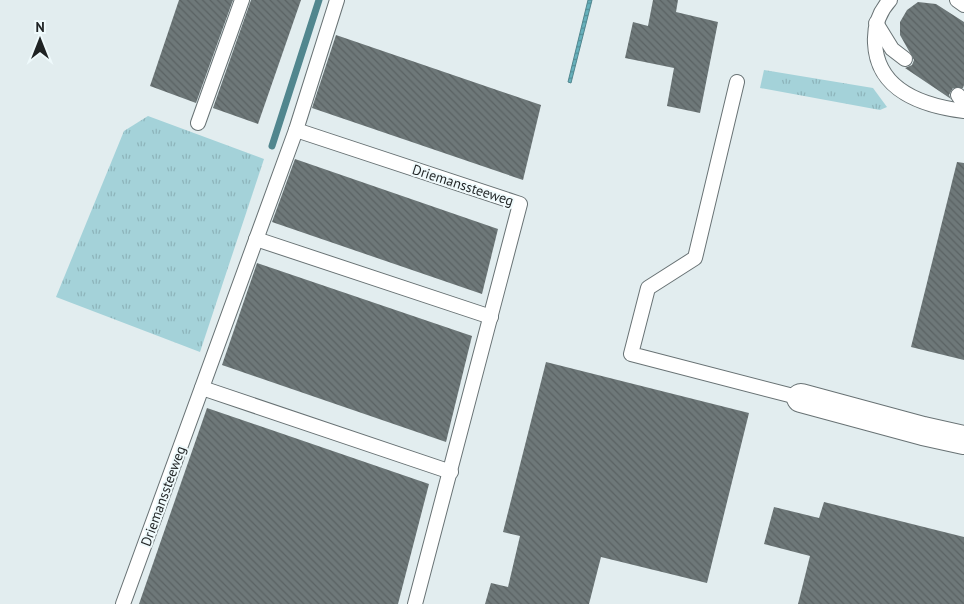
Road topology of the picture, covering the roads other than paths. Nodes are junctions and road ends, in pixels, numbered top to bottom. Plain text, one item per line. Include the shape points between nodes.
1 (242, 0) edge
2 (337, 0) edge
3 (890, 0) edge
4 (957, 0) edge
5 (964, 5) edge
6 (876, 24) junction
7 (905, 59) dead end
8 (737, 82) dead end
9 (964, 111) edge
10 (198, 123) dead end
11 (296, 130) junction
12 (256, 239) junction
13 (491, 316) junction
14 (202, 388) junction
15 (801, 398) joint
16 (964, 440) edge
17 (451, 472) junction
18 (123, 604) edge
19 (415, 604) edge

1 - 10 lane
2 - 11 lane, Driemanssteeweg
3 - 6 lane
4 - 5 lane
6 - 7 lane via 892,49
6 - 9 lane via 876,52 887,80 893,86 929,105
8 - 15 lane via 695,258 648,288 631,354
11 - 12 lane, Driemanssteeweg
11 - 13 lane, Driemanssteeweg via 520,204
12 - 13 lane
12 - 14 lane, Driemanssteeweg
13 - 17 lane, Driemanssteeweg
14 - 17 lane
14 - 18 lane, Driemanssteeweg
15 - 16 street
17 - 19 lane, Driemanssteeweg

